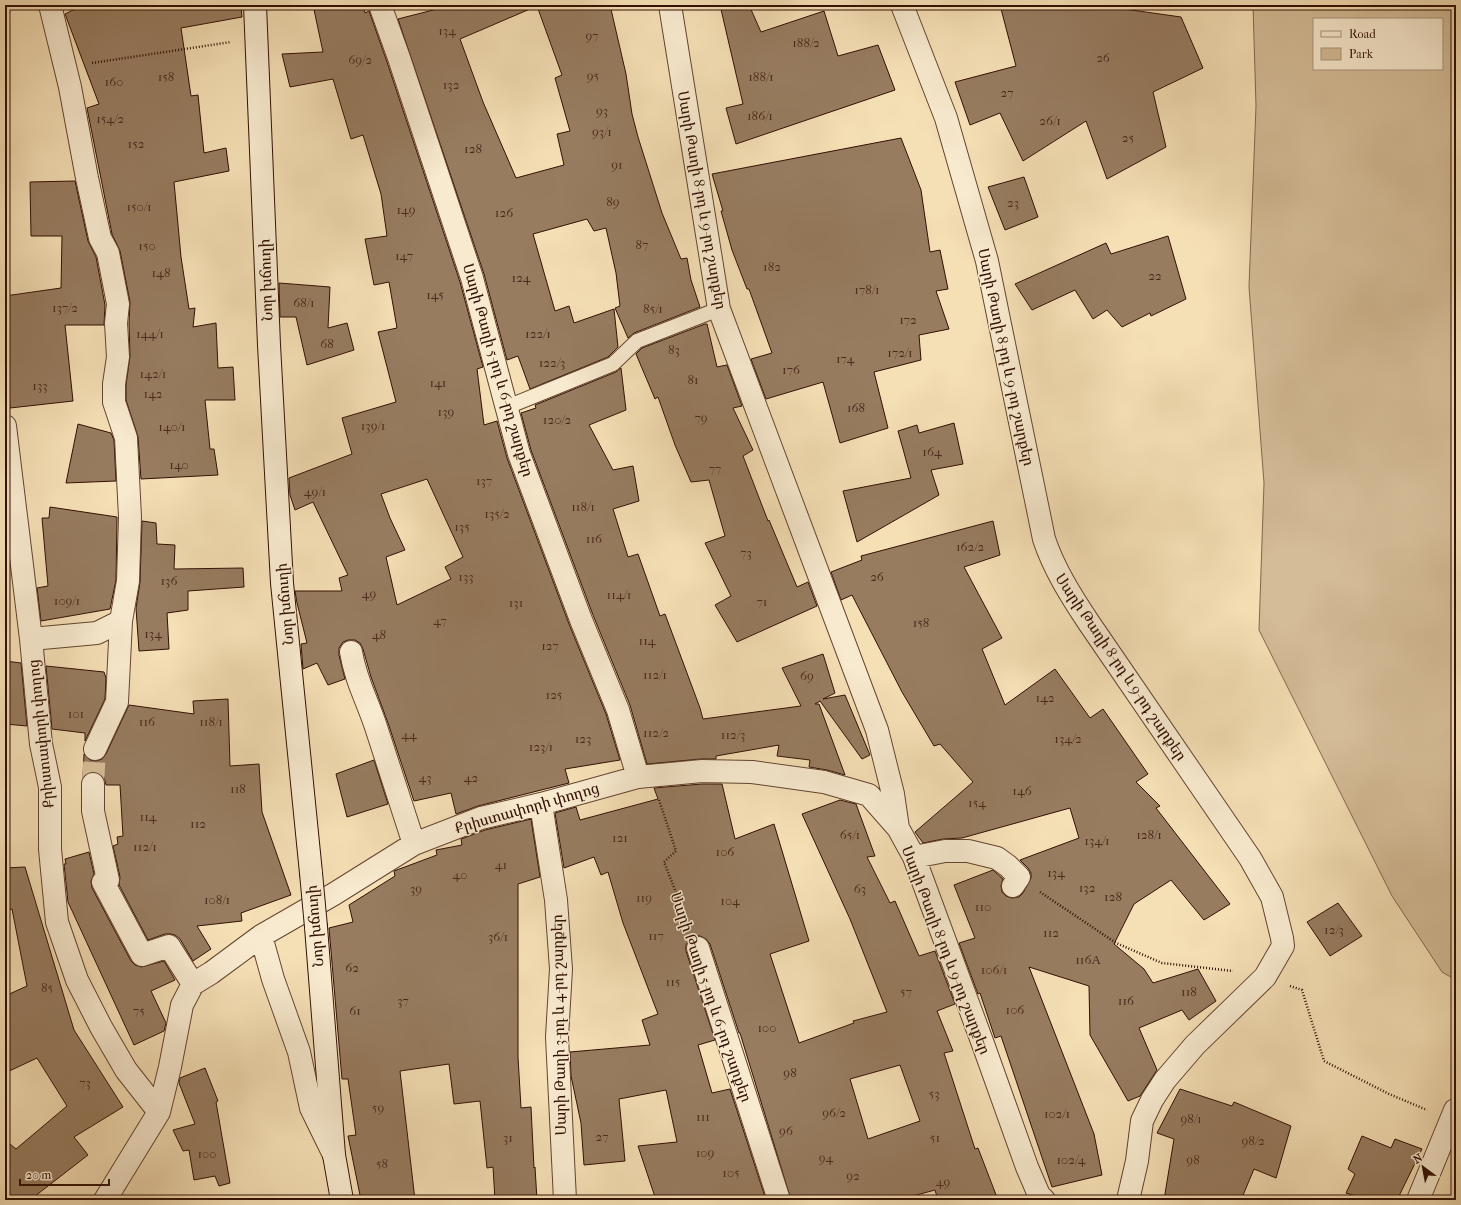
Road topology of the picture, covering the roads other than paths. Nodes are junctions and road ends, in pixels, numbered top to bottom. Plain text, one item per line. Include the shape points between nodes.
1 (50, 5) edge
2 (255, 5) edge
3 (380, 5) edge
4 (670, 5) edge
5 (902, 5) edge
6 (719, 309) junction
7 (507, 407) junction
8 (5, 426) edge
9 (121, 621) junction
10 (31, 639) junction
11 (351, 652) dead end
12 (95, 749) tunnel mouth
13 (645, 777) junction
14 (93, 784) tunnel mouth
15 (541, 804) junction
16 (898, 828) junction
17 (414, 844) junction
18 (914, 857) junction
19 (1016, 882) road end
20 (261, 936) junction
21 (698, 948) road end
22 (193, 984) junction
23 (159, 1112) junction
24 (1453, 1115) road end
25 (334, 1155) junction
26 (105, 1200) edge
27 (342, 1200) edge
28 (565, 1200) edge
29 (779, 1200) edge
30 (1044, 1200) edge
31 (1128, 1200) edge
32 (1418, 1200) edge

1 - 9 street via 66,68 100,238 108,253 118,304 118,358 114,402 126,438 130,516 128,581
2 - 25 street, Նոր խճուղի, bridge via 282,583 316,927
3 - 7 street, Սարի Թաղի 5-րդ և 6-րդ շարքեր via 400,58 472,278
4 - 6 street, Սարի Թաղի 8-րդ և 9-րդ շարքեր
5 - 31 street, Սարի Թաղի 8-րդ և 9-րդ շարքեր via 946,118 987,261 1044,539 1051,559 1077,605 1250,858 1272,897 1282,938 1283,946 1265,977 1195,1045 1165,1080 1152,1100 1142,1121 1137,1161
6 - 7 lane via 637,341 613,364
6 - 16 street, Սարի Թաղի 8-րդ և 9-րդ շարքեր via 877,730 894,794
7 - 13 street, Սարի Թաղի 5-րդ և 6-րդ շարքեր via 519,454 580,620
8 - 10 street, Քրիստափորի փողոց
9 - 10 street via 97,634
9 - 12 street via 117,702
10 - 23 street, Քրիստափորի փողոց via 41,744 50,787 50,849 57,922 77,980 101,1027 126,1070
11 - 17 street via 358,682 376,725
13 - 15 street, Քրիստափորի փողոց
13 - 16 street, Քրիստափորի փողոց via 702,771 752,772 824,782 869,795
14 - 22 street via 93,811 108,880 103,882 142,955 169,946
15 - 17 street, Քրիստափորի փողոց via 481,818
15 - 28 street, Սարի Թաղի 3-րդ և 4-րդ շարքեր via 556,900 560,969 557,1037
16 - 18 street, Սարի Թաղի 8-րդ և 9-րդ շարքեր
17 - 20 street, Քրիստափորի փողոց
18 - 19 street via 945,851 968,851 997,858 1008,866
18 - 30 street, Սարի Թաղի 8-րդ և 9-րդ շարքեր via 1027,1167
20 - 22 street, Քրիստափորի փողոց
20 - 25 street via 299,1052 311,1108
21 - 29 street, Սարի Թաղի 5-րդ և 6-րդ շարքեր
22 - 23 street, Քրիստափորի փողոց via 182,1004
23 - 26 street, Քրիստափորի փողոց
24 - 32 street
25 - 27 street, Նոր խճուղի

